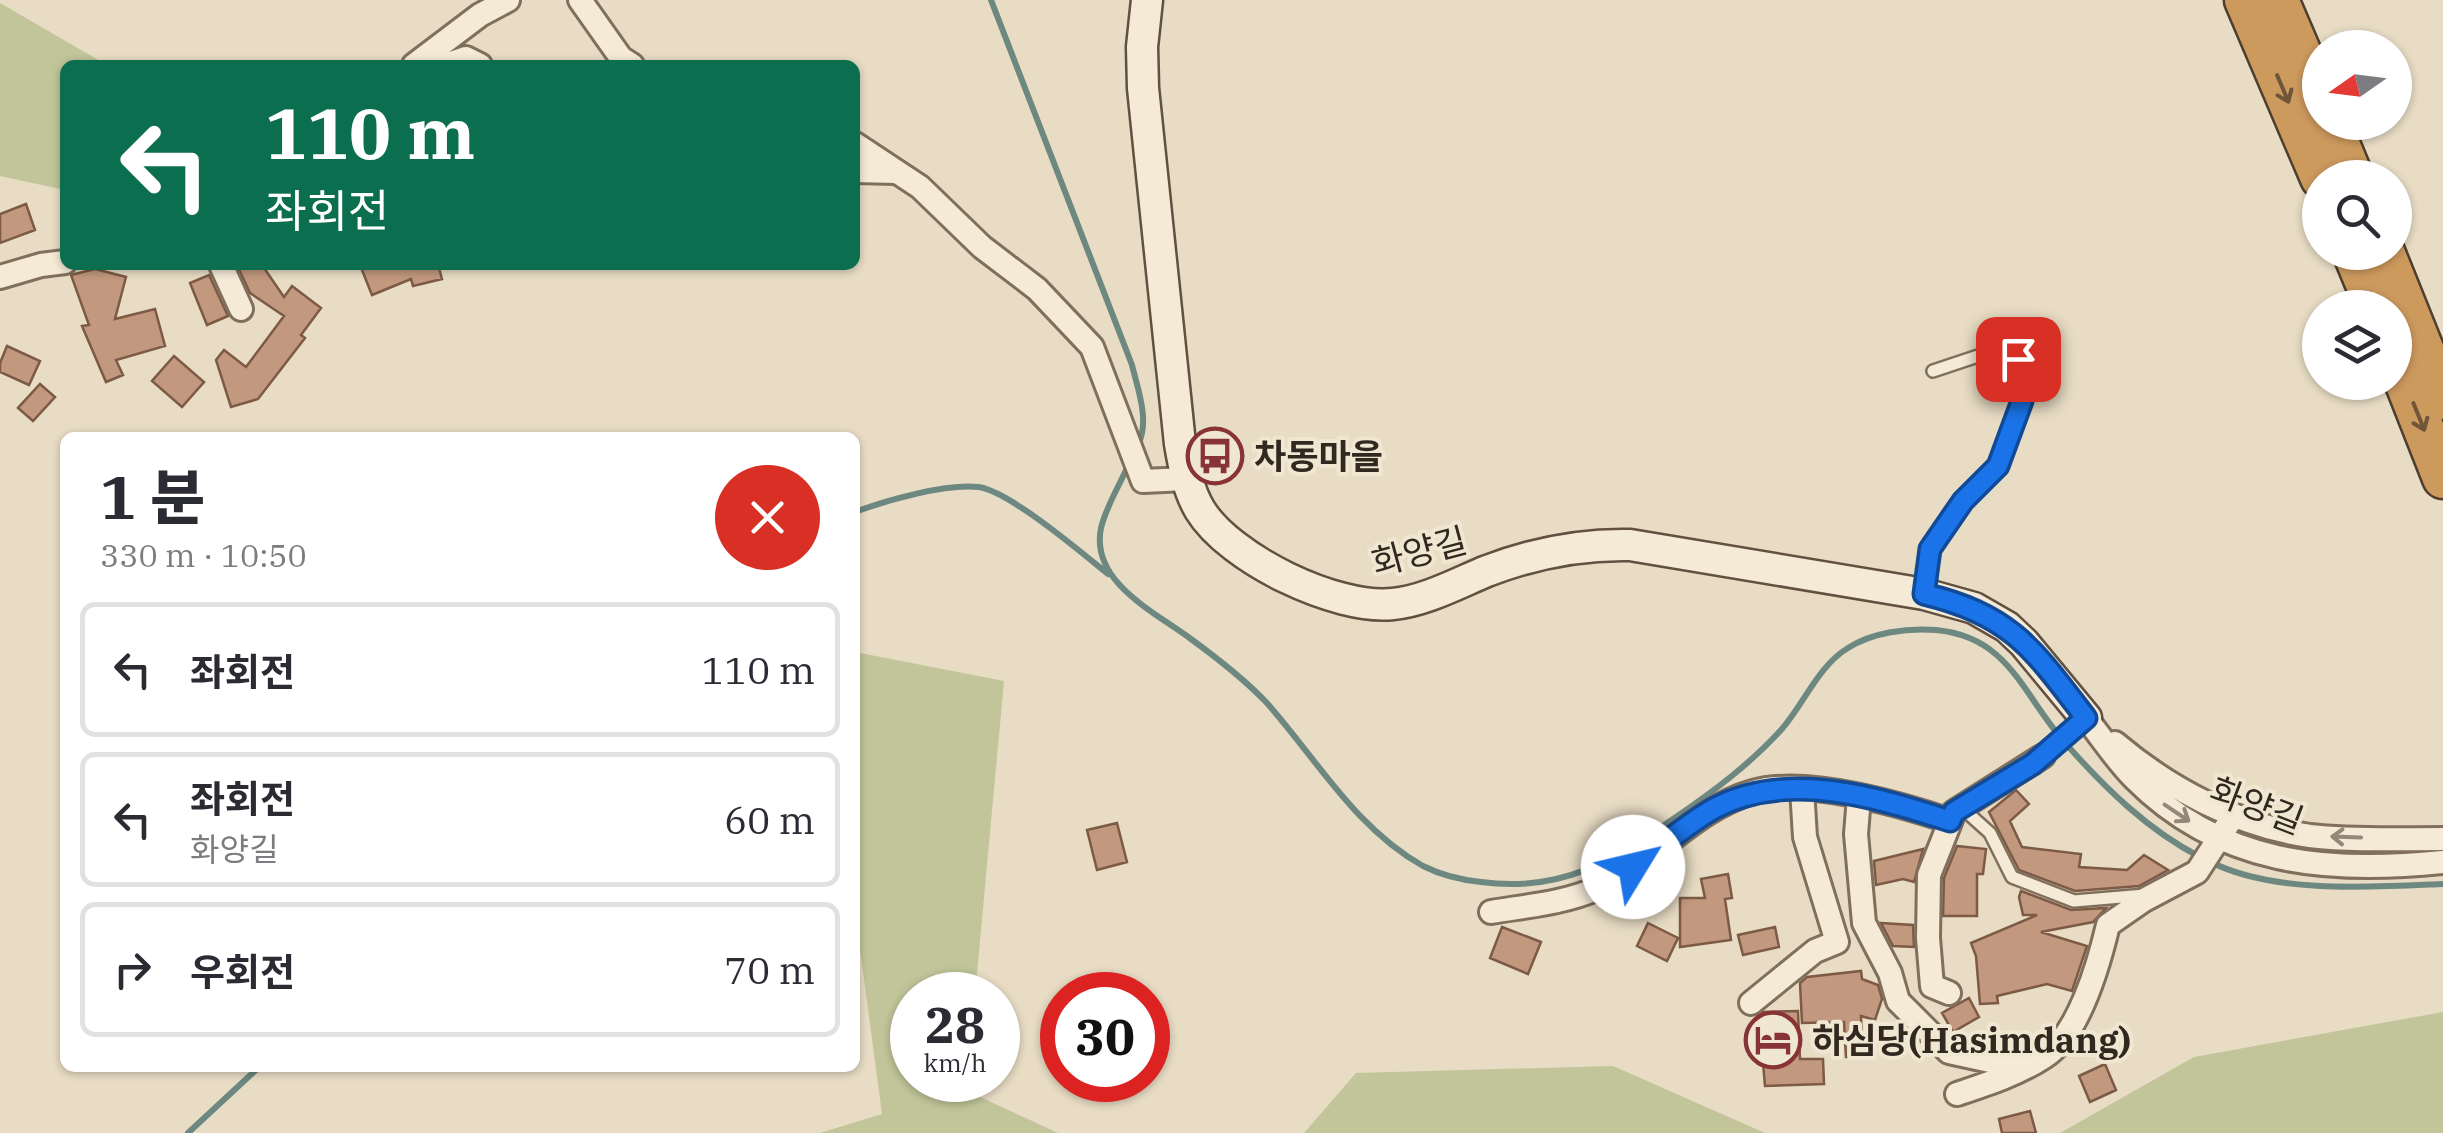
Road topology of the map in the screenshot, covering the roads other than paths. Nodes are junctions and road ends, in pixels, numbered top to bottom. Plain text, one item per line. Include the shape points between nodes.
1 (508, 0) edge
2 (580, 0) edge
3 (1147, 0) edge
4 (2246, 0) edge
5 (2278, 0) edge
6 (2302, 56) edge
7 (421, 60) edge
8 (624, 60) edge
9 (860, 148) edge
10 (2313, 160) edge
11 (860, 172) edge
12 (895, 172) junction
13 (60, 263) edge
14 (223, 270) edge
15 (2391, 270) edge
16 (0, 277) edge
17 (241, 309) dead end
18 (1933, 371) dead end
19 (2412, 399) edge
20 (2443, 399) edge
21 (2443, 478) edge
22 (1186, 479) junction
23 (1924, 594) junction
24 (2077, 726) junction
25 (2043, 756) joint
26 (1802, 789) junction
27 (1859, 797) junction
28 (1956, 814) junction
29 (2234, 815) junction
30 (2443, 839) edge
31 (2217, 843) junction
32 (2443, 862) edge
33 (2154, 895) junction
34 (1491, 912) dead end
35 (1949, 993) dead end
36 (1752, 1003) dead end
37 (2022, 1068) junction
38 (1957, 1094) dead end

1 - 7 street
2 - 8 street
3 - 22 street, 화양길 via 1143,88
4 -> 10 highway
5 - 6 highway
9 - 12 street
11 - 12 street
12 - 22 street via 1038,288 1092,347 1143,481
13 - 16 street
14 - 17 street
15 - 20 highway
18 - 23 lane via 1992,351 2018,359 2022,401 1998,466 1930,549
19 -> 21 highway
22 - 23 street, 화양길 via 1198,508 1234,544 1273,570 1365,604 1396,604 1524,558 1597,545
23 - 24 street, 화양길 via 1974,608 2008,628 2056,678
24 - 25 lane
24 - 29 street, 화양길
24 -> 31 street, 화양길
25 - 28 street
26 - 27 street
26 - 34 street via 1755,791 1714,809 1596,889
26 - 36 street via 1805,837 1837,942 1815,951
27 - 28 street
27 - 37 street via 1864,923 1898,1000 1949,1052
28 - 33 lane via 1990,833 2012,877 2074,901
28 - 35 street via 1929,875 1932,986
30 -> 29 street, 화양길 via 2312,836
29 - 31 street
31 - 32 street, 화양길 via 2320,866
31 - 33 street via 2197,872
33 - 37 street via 2108,925 2074,1024 2048,1056
37 - 38 street

